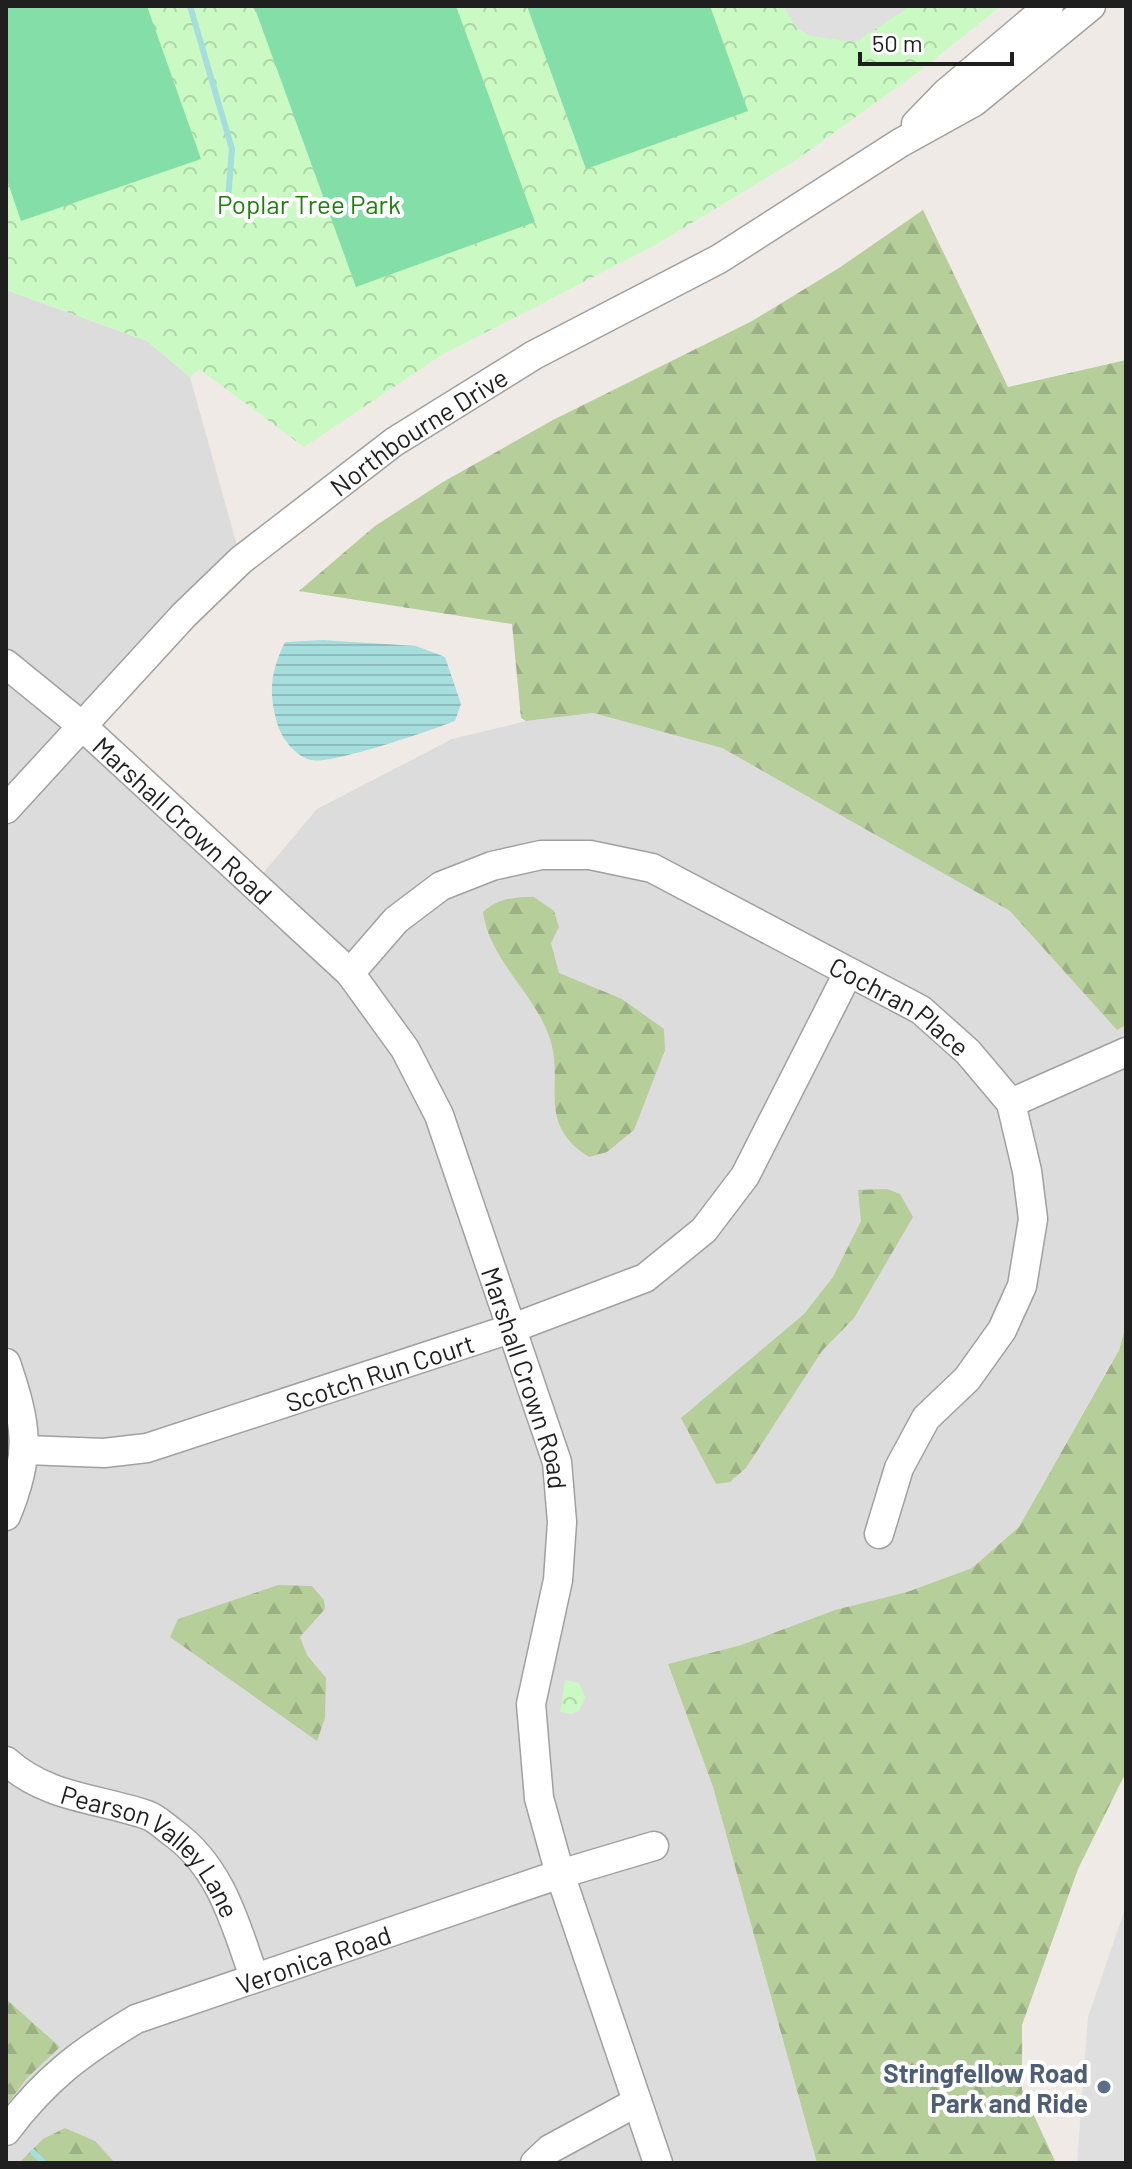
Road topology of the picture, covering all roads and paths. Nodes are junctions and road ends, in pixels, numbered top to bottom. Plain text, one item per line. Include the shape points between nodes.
1 (1049, 6) edge
2 (1091, 6) edge
3 (900, 143) junction
4 (6, 664) edge
5 (81, 725) junction
6 (6, 809) edge
7 (350, 973) junction
8 (848, 973) junction
9 (1126, 1052) edge
10 (1011, 1103) junction
11 (513, 1328) junction
12 (6, 1363) edge
13 (26, 1450) junction
14 (6, 1516) edge
15 (879, 1534) dead end
16 (6, 1761) edge
17 (654, 1846) dead end
18 (560, 1874) junction
19 (254, 1977) junction
20 (637, 2102) junction
21 (6, 2131) edge
22 (535, 2163) edge
23 (658, 2163) edge

1 - 3 street, Northbourne Drive via 946,93
2 - 3 street, Northbourne Drive via 974,102
3 - 5 street, Northbourne Drive via 719,259 534,355 394,442 241,560
4 - 5 street, Marshall Crown Road
5 - 6 street, Northbourne Drive
5 - 7 street, Marshall Crown Road
7 - 8 street, Cochran Place via 396,920 441,886 492,866 541,855 590,855 652,868
7 - 11 street, Marshall Crown Road via 405,1049 439,1115
8 - 10 street, Cochran Place via 921,1010 968,1052
8 - 11 street, Scotch Run Court via 745,1176 704,1230 645,1278
9 - 10 street
10 - 15 street, Cochran Place via 1033,1219 1022,1286 1002,1330 967,1379 926,1418 899,1468
11 - 13 street, Scotch Run Court via 147,1448 104,1453
11 - 18 street, Marshall Crown Road via 557,1462 562,1522 558,1580 531,1704 539,1798
12 - 13 street via 21,1407
13 - 14 street
16 - 19 street, Pearson Valley Lane via 34,1782 73,1798 150,1816 184,1840 210,1868 227,1899
17 - 18 street, Veronica Road
18 - 19 street, Veronica Road
18 - 20 street, Marshall Crown Road
19 - 21 street, Veronica Road via 136,2019 81,2052
20 - 22 street via 550,2149
20 - 23 street, Marshall Crown Road

